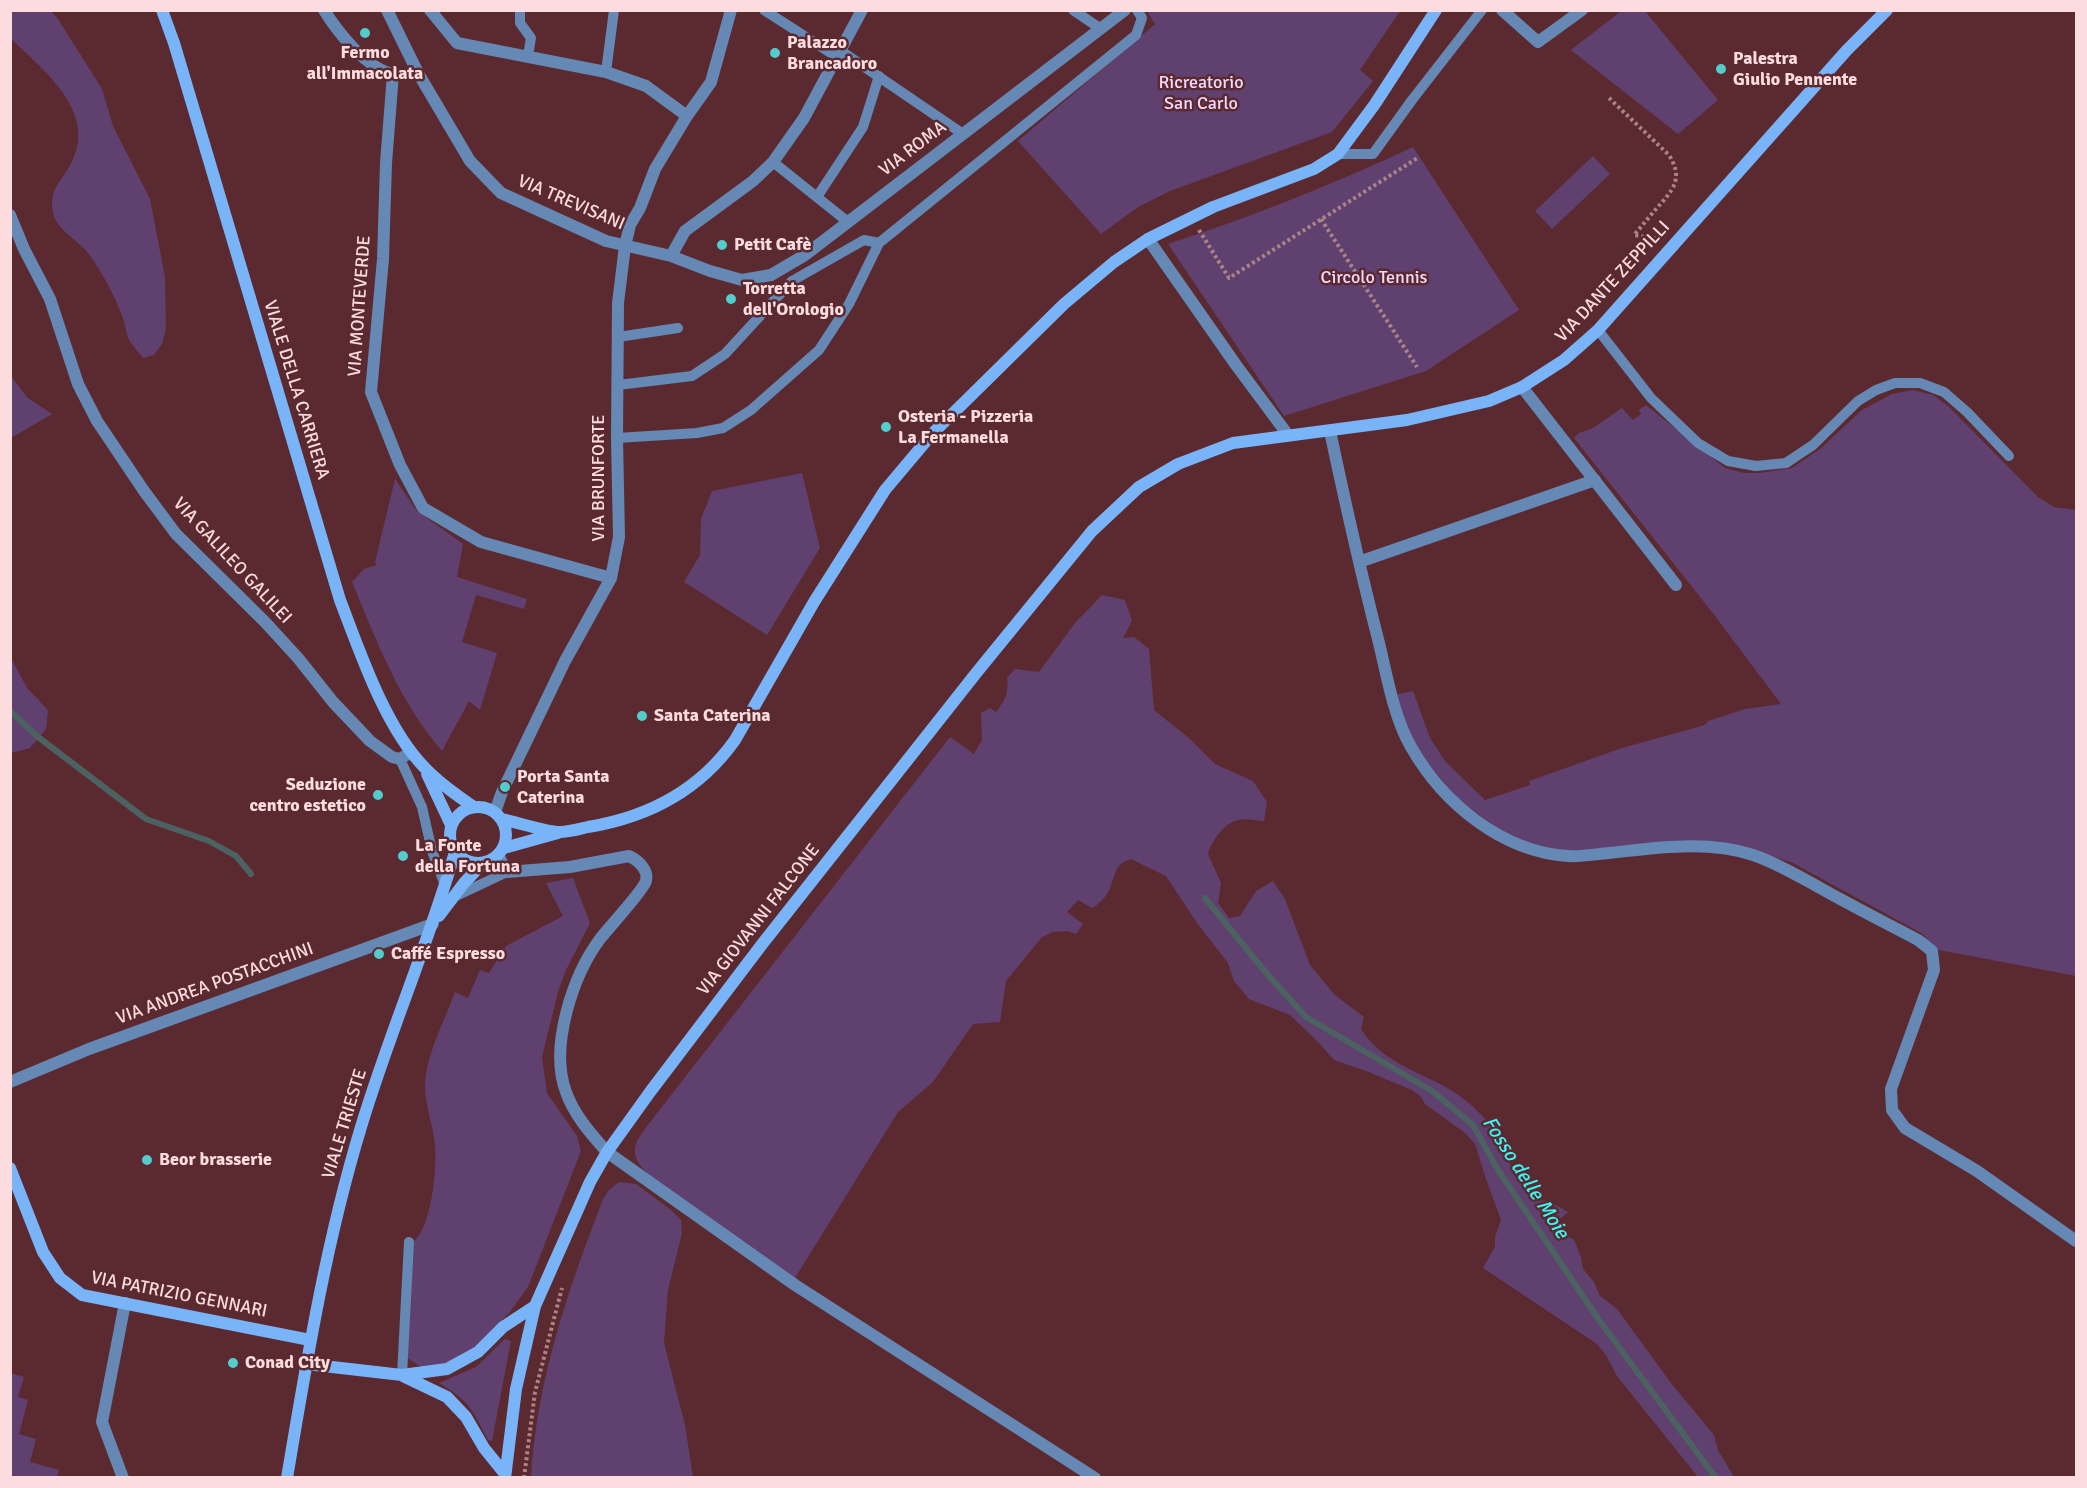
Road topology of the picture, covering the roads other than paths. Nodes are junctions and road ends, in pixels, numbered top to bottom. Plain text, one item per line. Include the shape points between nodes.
1 (162, 10) edge
2 (324, 10) edge
3 (430, 10) edge
4 (520, 10) edge
5 (614, 10) edge
6 (731, 10) edge
7 (764, 10) edge
8 (862, 10) edge
9 (1073, 10) edge
10 (1125, 10) edge
11 (1137, 10) edge
12 (1437, 10) edge
13 (1482, 10) edge
14 (1502, 10) edge
15 (1582, 10) edge
16 (1887, 10) edge
17 (387, 11) edge
18 (1101, 29) junction
19 (839, 54) junction
20 (528, 56) junction
21 (606, 72) junction
22 (418, 73) junction
23 (393, 74) junction
24 (879, 76) junction
25 (687, 116) junction
26 (963, 134) junction
27 (1338, 153) junction
28 (773, 162) junction
29 (817, 197) junction
30 (10, 215) edge
31 (848, 222) junction
32 (1148, 239) junction
33 (879, 243) junction
34 (624, 250) junction
35 (670, 256) junction
36 (710, 271) joint
37 (678, 328) dead end
38 (1598, 330) junction
39 (618, 338) junction
40 (618, 385) junction
41 (1522, 387) junction
42 (1330, 431) junction
43 (1288, 435) junction
44 (617, 438) junction
45 (2008, 456) dead end
46 (1179, 464) joint
47 (1595, 480) junction
48 (1359, 562) junction
49 (611, 578) junction
50 (1676, 585) dead end
51 (411, 752) junction
52 (400, 759) junction
53 (424, 767) junction
54 (474, 807) junction
55 (498, 815) junction
56 (451, 825) junction
57 (559, 832) junction
58 (501, 851) junction
59 (455, 852) junction
60 (483, 863) junction
61 (507, 872) junction
62 (445, 885) junction
63 (454, 897) junction
64 (433, 924) junction
65 (10, 1082) edge
66 (608, 1152) junction
67 (10, 1168) edge
68 (2076, 1241) edge
69 (409, 1242) dead end
70 (125, 1303) junction
71 (535, 1306) junction
72 (310, 1340) junction
73 (306, 1364) junction
74 (402, 1375) junction
75 (505, 1476) edge
76 (123, 1478) edge
77 (287, 1478) edge
78 (1095, 1478) edge

1 - 51 main road, VIALE DELLA CARRIERA via 340,600 374,687
2 - 23 street via 337,32 372,64
3 - 20 street via 457,43
4 - 20 lane via 520,23 531,38
5 - 21 lane
6 - 25 street, VIA BRUNFORTE via 711,82
7 - 19 lane
8 - 19 street
9 - 18 lane
10 - 18 street, VIA ROMA
11 - 33 lane via 1142,18 1136,35
12 - 27 main road via 1376,104
13 - 27 lane via 1372,154
14 - 15 street via 1538,42
16 - 38 main road, VIA DANTE ZEPPILLI via 1846,50
17 - 22 street, VIA TREVISANI
18 - 26 street, VIA ROMA
19 - 24 lane
19 - 28 street via 804,118
20 - 21 street
21 - 25 street via 646,86
22 - 23 street
22 - 34 street, VIA TREVISANI via 470,161 501,194
23 - 49 street, VIA MONTEVERDE via 371,392 400,465 423,508 481,543
24 - 26 lane
24 - 29 lane via 863,127
25 - 34 street, VIA BRUNFORTE via 655,169 630,225
26 - 31 street, VIA ROMA
27 - 32 main road via 1314,169 1191,216
28 - 29 lane
28 - 35 street via 685,231
29 - 31 lane
30 - 52 street, VIA GALILEO GALILEI via 50,299 78,384 97,422 144,491 176,534 266,622 362,733 379,749
31 - 36 street, VIA ROMA via 771,275 742,280
32 - 43 street
32 - 57 main road via 1064,303 933,434 885,490 721,760 686,791 634,816
33 - 40 lane via 864,240 792,281 725,354 692,376
33 - 44 lane via 849,304 819,350 751,410 723,428
34 - 35 street, VIA TREVISANI
34 - 39 street, VIA BRUNFORTE
35 - 36 street, VIA TREVISANI
37 - 39 lane
38 - 41 main road, VIA DANTE ZEPPILLI via 1564,360
38 - 45 lane via 1651,398 1698,443 1728,461 1756,466 1786,463 1813,445 1858,401 1895,383 1920,383 1944,393
39 - 40 street, VIA BRUNFORTE
40 - 44 street, VIA BRUNFORTE
41 - 42 main road, VIA DANTE ZEPPILLI via 1489,400 1407,420
41 - 47 street
42 - 43 main road, VIA DANTE ZEPPILLI
42 - 48 street
43 - 46 main road, VIA DANTE ZEPPILLI via 1233,443
44 - 49 street, VIA BRUNFORTE via 619,537
46 - 66 main road, VIA GIOVANNI FALCONE via 1139,487 1092,531 777,925
47 - 48 street
47 - 50 street
48 - 68 street via 1391,696 1409,745 1429,776 1477,821 1530,849 1569,856 1676,846 1722,847 1754,855 1918,940 1932,951 1934,970 1891,1089 1892,1110 1905,1128
49 - 55 street, VIA BRUNFORTE via 502,792
51 - 52 street
51 - 53 main road, VIALE DELLA CARRIERA
52 - 62 lane via 422,807
53 - 54 main road, VIALE DELLA CARRIERA
53 - 56 main road, VIALE DELLA CARRIERA
54 - 55 main road via 489,808
54 - 56 main road via 460,813
55 - 57 main road
55 - 58 main road via 507,833
56 - 59 main road via 449,835
57 - 58 main road
58 - 60 main road
58 - 61 street
59 - 60 main road via 467,862
59 - 62 main road, VIALE TRIESTE
60 - 63 main road, VIALE TRIESTE
61 - 63 lane
61 - 66 street via 570,867 629,856 645,871 645,883 584,964 561,1035 565,1090 577,1114
62 - 64 main road, VIALE TRIESTE
63 - 64 main road, VIALE TRIESTE
64 - 65 street, VIA ANDREA POSTACCHINI via 89,1049
64 - 72 main road, VIALE TRIESTE via 361,1127
66 - 71 main road, VIA GIOVANNI FALCONE via 590,1182
66 - 78 street via 795,1285
67 - 70 main road, VIA PATRIZIO GENNARI via 43,1252 60,1278 82,1295
69 - 74 lane
70 - 72 main road, VIA PATRIZIO GENNARI
70 - 76 street via 102,1422
71 - 74 main road via 503,1327 478,1352 447,1369
71 - 75 main road, VIA GIOVANNI FALCONE via 516,1389
72 - 73 main road, VIALE TRIESTE
73 - 74 main road
73 - 77 main road, VIALE TRIESTE
74 - 75 main road via 447,1397 466,1417

